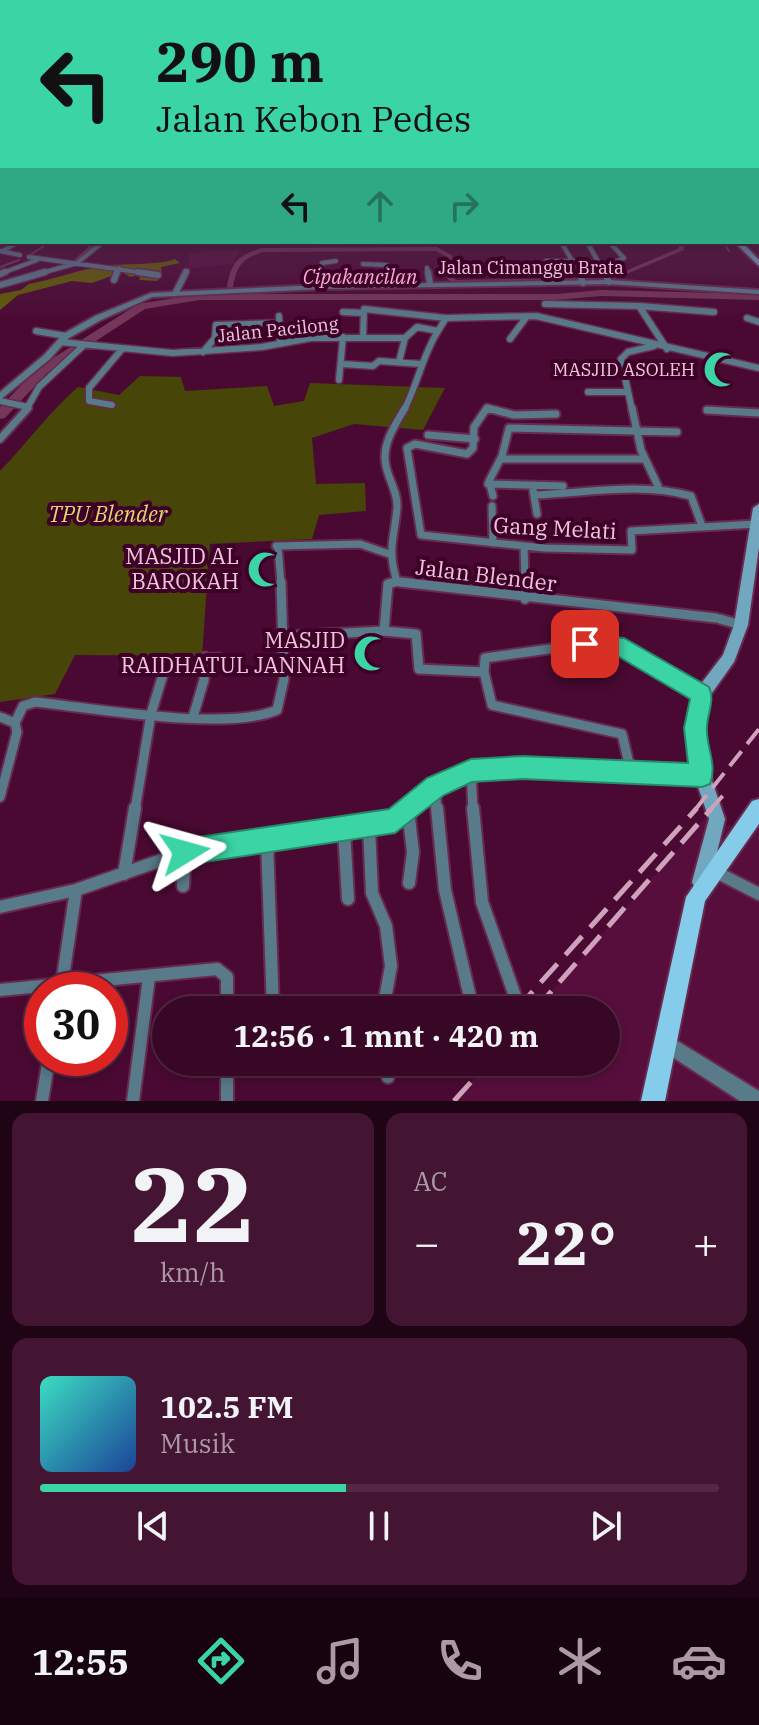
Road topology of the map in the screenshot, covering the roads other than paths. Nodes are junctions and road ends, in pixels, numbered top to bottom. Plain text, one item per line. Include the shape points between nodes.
1 (101, 244) edge
2 (562, 244) edge
3 (588, 244) edge
4 (611, 244) edge
5 (740, 244) edge
6 (2, 251) edge
7 (20, 255) dead end
8 (29, 257) dead end
9 (42, 258) junction
10 (336, 261) dead end
11 (546, 261) dead end
12 (575, 261) junction
13 (77, 263) junction
14 (363, 264) dead end
15 (759, 264) edge
16 (119, 268) junction
17 (427, 268) dead end
18 (187, 271) dead end
19 (604, 272) junction
20 (0, 274) edge
21 (158, 275) dead end
22 (114, 280) dead end
23 (581, 280) junction
24 (609, 282) junction
25 (430, 284) junction
26 (0, 285) edge
27 (387, 285) junction
28 (320, 287) junction
29 (176, 292) junction
30 (758, 292) edge
31 (545, 304) dead end
32 (639, 306) junction
33 (343, 312) dead end
34 (714, 312) dead end
35 (364, 313) junction
36 (446, 318) junction
37 (747, 318) dead end
38 (525, 319) junction
39 (759, 322) edge
40 (36, 331) dead end
41 (438, 331) junction
42 (343, 337) junction
43 (363, 338) junction
44 (405, 338) junction
45 (510, 339) dead end
46 (64, 340) junction
47 (280, 344) junction
48 (83, 345) junction
49 (655, 346) junction
50 (122, 349) junction
51 (668, 350) junction
52 (203, 352) junction
53 (399, 362) junction
54 (342, 364) junction
55 (421, 364) junction
56 (759, 368) edge
57 (339, 380) dead end
58 (588, 392) dead end
59 (627, 392) junction
60 (2, 400) edge
61 (112, 405) dead end
62 (28, 407) junction
63 (707, 410) dead end
64 (759, 413) edge
65 (556, 414) dead end
66 (636, 429) junction
67 (677, 432) dead end
68 (428, 435) dead end
69 (0, 439) edge
70 (475, 439) junction
71 (501, 459) junction
72 (645, 459) junction
73 (488, 484) junction
74 (531, 485) junction
75 (563, 486) dead end
76 (658, 486) junction
77 (534, 495) junction
78 (759, 508) edge
79 (537, 514) dead end
80 (756, 524) junction
81 (702, 526) junction
82 (493, 543) junction
83 (524, 546) junction
84 (389, 554) junction
85 (397, 582) junction
86 (525, 599) junction
87 (741, 625) junction
88 (384, 631) junction
89 (284, 636) junction
90 (205, 657) junction
91 (219, 658) dead end
92 (484, 672) junction
93 (702, 694) junction
94 (151, 714) junction
95 (0, 717) edge
96 (193, 717) junction
97 (15, 723) junction
98 (471, 771) junction
99 (631, 772) junction
100 (702, 775) junction
101 (435, 786) junction
102 (0, 797) edge
103 (759, 808) edge
104 (408, 810) junction
105 (717, 819) junction
106 (746, 826) junction
107 (369, 827) junction
108 (344, 830) junction
109 (267, 841) junction
110 (185, 852) junction
111 (712, 870) junction
112 (124, 874) junction
113 (409, 883) dead end
114 (183, 886) dead end
115 (76, 890) junction
116 (759, 894) edge
117 (696, 897) junction
118 (348, 899) dead end
119 (0, 907) edge
120 (63, 972) edge
121 (149, 977) junction
122 (128, 979) edge
123 (24, 988) edge
124 (0, 990) edge
125 (227, 996) edge
126 (273, 996) edge
127 (386, 996) edge
128 (470, 996) edge
129 (515, 996) dead end
130 (666, 1043) junction
131 (46, 1076) edge
132 (227, 1076) edge
133 (42, 1101) edge
134 (133, 1101) edge
135 (227, 1101) edge
136 (653, 1101) edge
137 (757, 1101) edge

1 - 13 street
2 - 12 street
3 - 19 street
4 - 19 street via 624,258
5 - 15 main road
6 - 7 street
8 - 9 street
9 - 13 street
9 - 20 street
10 - 28 street via 322,263
11 - 12 street
12 - 23 street
13 - 16 street
13 - 26 street
14 - 27 street via 386,265
16 - 21 street
16 - 22 street
17 - 25 street
18 - 29 street
19 - 24 street
23 - 24 street, Jalan Cimanggu Brata
23 - 25 street, Jalan Cimanggu Brata
24 - 30 street, Jalan Cimanggu Brata
25 - 27 street, Jalan Cimanggu Brata
27 - 28 street, Jalan Cimanggu Brata
28 - 29 street, Jalan Cimanggu Brata
29 - 46 street, Jalan Cimanggu Brata via 140,298
31 - 32 street
32 - 34 street
32 - 51 street
33 - 35 street
35 - 36 street via 382,309
35 - 43 street
36 - 38 street
36 - 41 street
37 - 39 street
38 - 45 street
38 - 49 street via 543,317
40 - 46 street, Jalan Pacilong
41 - 44 street, Jalan Pacilong via 417,327
41 - 55 street
42 - 43 street, Jalan Pacilong
42 - 47 street, Jalan Pacilong
42 - 54 street
43 - 44 street, Jalan Pacilong
44 - 53 street
46 - 48 street, Jalan Pacilong
46 - 60 street, Jalan Cimanggu Brata
47 - 52 street, Jalan Pacilong
47 - 52 street via 278,319 216,325 215,338
48 - 50 street, Jalan Pacilong
48 - 62 street via 44,382
49 - 51 street
49 - 59 street via 623,355
50 - 52 street, Jalan Pacilong
50 - 61 street via 89,388 89,401
51 - 56 street
53 - 54 street
53 - 55 street
54 - 57 street
55 - 84 street via 417,386 388,437 385,464 397,506
58 - 59 street
59 - 66 street
60 - 62 street
62 - 69 street
63 - 64 street
65 - 70 street via 514,415 487,408 474,427
66 - 67 street
66 - 71 street via 509,428
66 - 72 street
68 - 70 street
70 - 82 street, Gang Melati via 467,454 415,444 407,448 421,535
71 - 72 street
71 - 73 street
72 - 76 street
73 - 74 street
73 - 82 street
74 - 75 street
74 - 77 street
76 - 77 street
76 - 81 street via 693,497
77 - 79 street
78 - 80 main road
80 - 81 street, Gang Melati
80 - 87 main road
81 - 83 street, Gang Melati via 631,531 632,550
82 - 83 street, Gang Melati
83 - 86 street
84 - 85 street, Jalan Blender
84 - 89 street, Jalan Blender via 360,544 277,546
85 - 86 street, Jalan Blender
85 - 88 street via 388,584 385,594
86 - 87 street, Jalan Blender
87 - 93 main road via 729,658
88 - 89 street
88 - 92 street via 416,634 419,669
89 - 96 street via 285,673 278,709 235,719
90 - 91 street
90 - 94 street via 167,661
90 - 96 street
92 - 93 street via 485,658 585,644 617,645
92 - 99 street via 492,705 622,734
93 - 100 main road via 695,728
94 - 96 street
94 - 97 street via 35,702 23,706
94 - 112 street
95 - 97 street
97 - 102 street
98 - 99 street via 523,767
98 - 101 street
98 - 129 street via 482,902
99 - 100 street
100 - 105 main road
101 - 104 street
101 - 128 street via 445,890
103 - 106 main road
104 - 107 street
104 - 113 street via 413,852
105 - 106 main road via 736,829
105 - 117 main road
106 - 111 main road
107 - 108 street
107 - 127 street via 372,893 386,926 391,966
108 - 109 street
108 - 118 street
109 - 110 street
109 - 126 street
110 - 112 street
110 - 114 street
111 - 116 street
111 - 117 main road
112 - 115 street
115 - 119 street
115 - 120 street
117 - 130 main road
121 - 122 street
121 - 125 street via 224,971
121 - 134 street
123 - 124 street
130 - 136 main road
130 - 137 street
131 - 133 street
132 - 135 street

